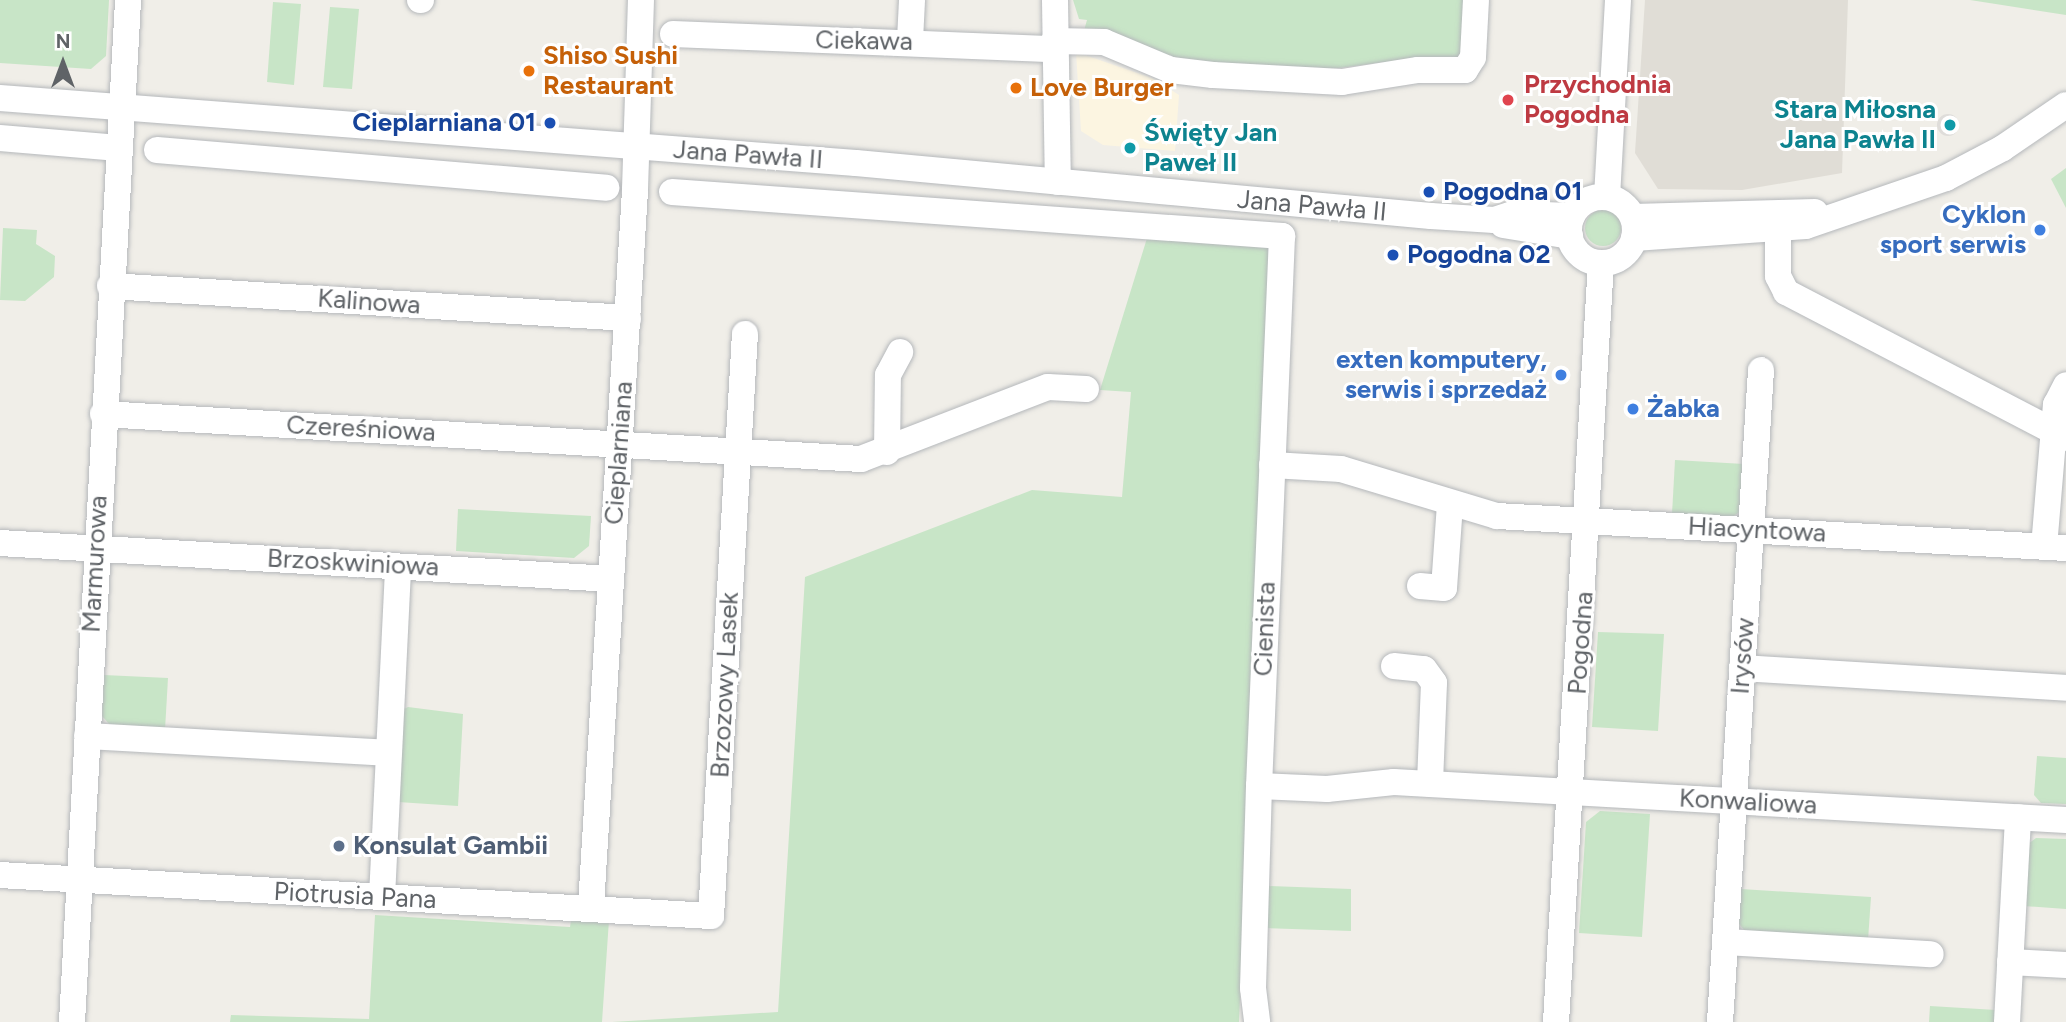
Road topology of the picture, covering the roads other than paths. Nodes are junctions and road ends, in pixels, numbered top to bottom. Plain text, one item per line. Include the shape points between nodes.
1 (128, 0) edge
2 (641, 0) edge
3 (912, 0) edge
4 (1055, 0) edge
5 (1476, 0) edge
6 (1618, 0) edge
7 (673, 34) dead end
8 (910, 40) junction
9 (1054, 45) junction
10 (0, 98) edge
11 (2066, 105) edge
12 (121, 106) junction
13 (381, 127) junction
14 (0, 138) edge
15 (636, 146) junction
16 (119, 148) junction
17 (157, 150) dead end
18 (856, 163) junction
19 (378, 169) junction
20 (1058, 182) junction
21 (606, 188) dead end
22 (672, 192) dead end
23 (1607, 197) junction
24 (853, 206) junction
25 (1838, 213) junction
26 (1571, 226) junction
27 (1634, 228) junction
28 (1778, 231) junction
29 (1601, 263) junction
30 (110, 286) junction
31 (628, 318) junction
32 (745, 334) dead end
33 (900, 352) dead end
34 (1761, 369) dead end
35 (2066, 385) edge
36 (1086, 389) dead end
37 (103, 414) junction
38 (2059, 434) edge
39 (620, 445) junction
40 (887, 452) junction
41 (738, 453) junction
42 (1272, 465) junction
43 (1450, 505) junction
44 (1589, 521) junction
45 (1752, 529) junction
46 (0, 543) edge
47 (2055, 547) edge
48 (95, 548) junction
49 (398, 567) junction
50 (611, 579) junction
51 (1420, 586) dead end
52 (1394, 666) dead end
53 (1742, 668) junction
54 (2066, 688) edge
55 (87, 736) junction
56 (387, 753) junction
57 (1430, 785) junction
58 (1259, 786) junction
59 (1572, 793) junction
60 (1734, 801) junction
61 (2018, 817) junction
62 (2066, 820) edge
63 (0, 875) edge
64 (79, 879) junction
65 (382, 897) junction
66 (591, 906) junction
67 (711, 916) joint
68 (1726, 942) junction
69 (1931, 954) dead end
70 (2010, 962) junction
71 (2066, 965) edge
72 (72, 1022) edge
73 (1256, 1022) edge
74 (1556, 1022) edge
75 (1720, 1022) edge
76 (2007, 1022) edge

1 - 12 street, Marmurowa
2 - 15 street, Cieplarniana
3 - 8 street
4 - 9 street
5 - 9 street, Ciekawa via 1473,57 1458,71 1418,69 1342,82 1213,75 1171,70 1104,42
6 - 23 street
7 - 8 street, Ciekawa via 855,43
8 - 9 street, Ciekawa
9 - 20 street
10 - 12 street, Jana Pawła II
11 - 25 street via 2003,148 1946,177
12 - 13 street, Jana Pawła II
12 - 16 street, Marmurowa
13 - 15 street, Jana Pawła II
13 - 19 street
14 - 16 street
15 - 18 street, Jana Pawła II
15 - 31 street, Cieplarniana
16 - 30 street, Marmurowa
17 - 19 street
18 - 20 street, Jana Pawła II
18 - 24 street
19 - 21 street
20 - 26 street, Jana Pawła II via 1494,220 1510,229
22 - 24 street
23 - 26 street via 1586,201
23 - 27 street via 1623,204
24 - 42 street, Cienista via 1282,236
25 - 27 street
25 - 28 street
26 - 29 street via 1584,258
27 - 28 street
27 - 29 street via 1625,254
28 - 38 street via 1778,276 1786,292
29 - 44 street, Pogodna
30 - 31 street, Kalinowa
30 - 37 street, Marmurowa
31 - 39 street, Cieplarniana
32 - 41 street, Brzozowy Lasek
33 - 40 street via 888,375
34 - 45 street, Irysów
35 - 38 street via 2056,405
36 - 40 street, Czereśniowa via 1048,387
37 - 39 street, Czereśniowa
37 - 48 street, Marmurowa
38 - 47 street
39 - 41 street, Czereśniowa
39 - 50 street, Cieplarniana
40 - 41 street, Czereśniowa via 861,459
41 - 67 street, Brzozowy Lasek
42 - 43 street, Hiacyntowa via 1341,469
42 - 58 street, Cienista
43 - 44 street, Hiacyntowa via 1497,516
43 - 51 street via 1444,588
44 - 45 street, Hiacyntowa
44 - 59 street, Pogodna
45 - 47 street, Hiacyntowa
45 - 53 street, Irysów
46 - 48 street, Brzoskwiniowa
48 - 49 street, Brzoskwiniowa
48 - 55 street, Marmurowa
49 - 50 street, Brzoskwiniowa
49 - 56 street
50 - 66 street, Cieplarniana
52 - 57 street via 1424,668 1434,683
53 - 54 street
53 - 60 street, Irysów
55 - 56 street
55 - 64 street, Marmurowa
56 - 65 street
57 - 58 street, Konwaliowa
57 - 59 street, Konwaliowa
58 - 73 street, Cienista
59 - 60 street, Konwaliowa
59 - 74 street, Pogodna
60 - 61 street, Konwaliowa
60 - 68 street, Irysów
61 - 62 street, Konwaliowa
61 - 70 street
63 - 64 street, Piotrusia Pana
64 - 65 street, Piotrusia Pana
64 - 72 street, Marmurowa
65 - 66 street, Piotrusia Pana
66 - 67 street, Piotrusia Pana
68 - 69 street
68 - 75 street, Irysów
70 - 71 street
70 - 76 street

